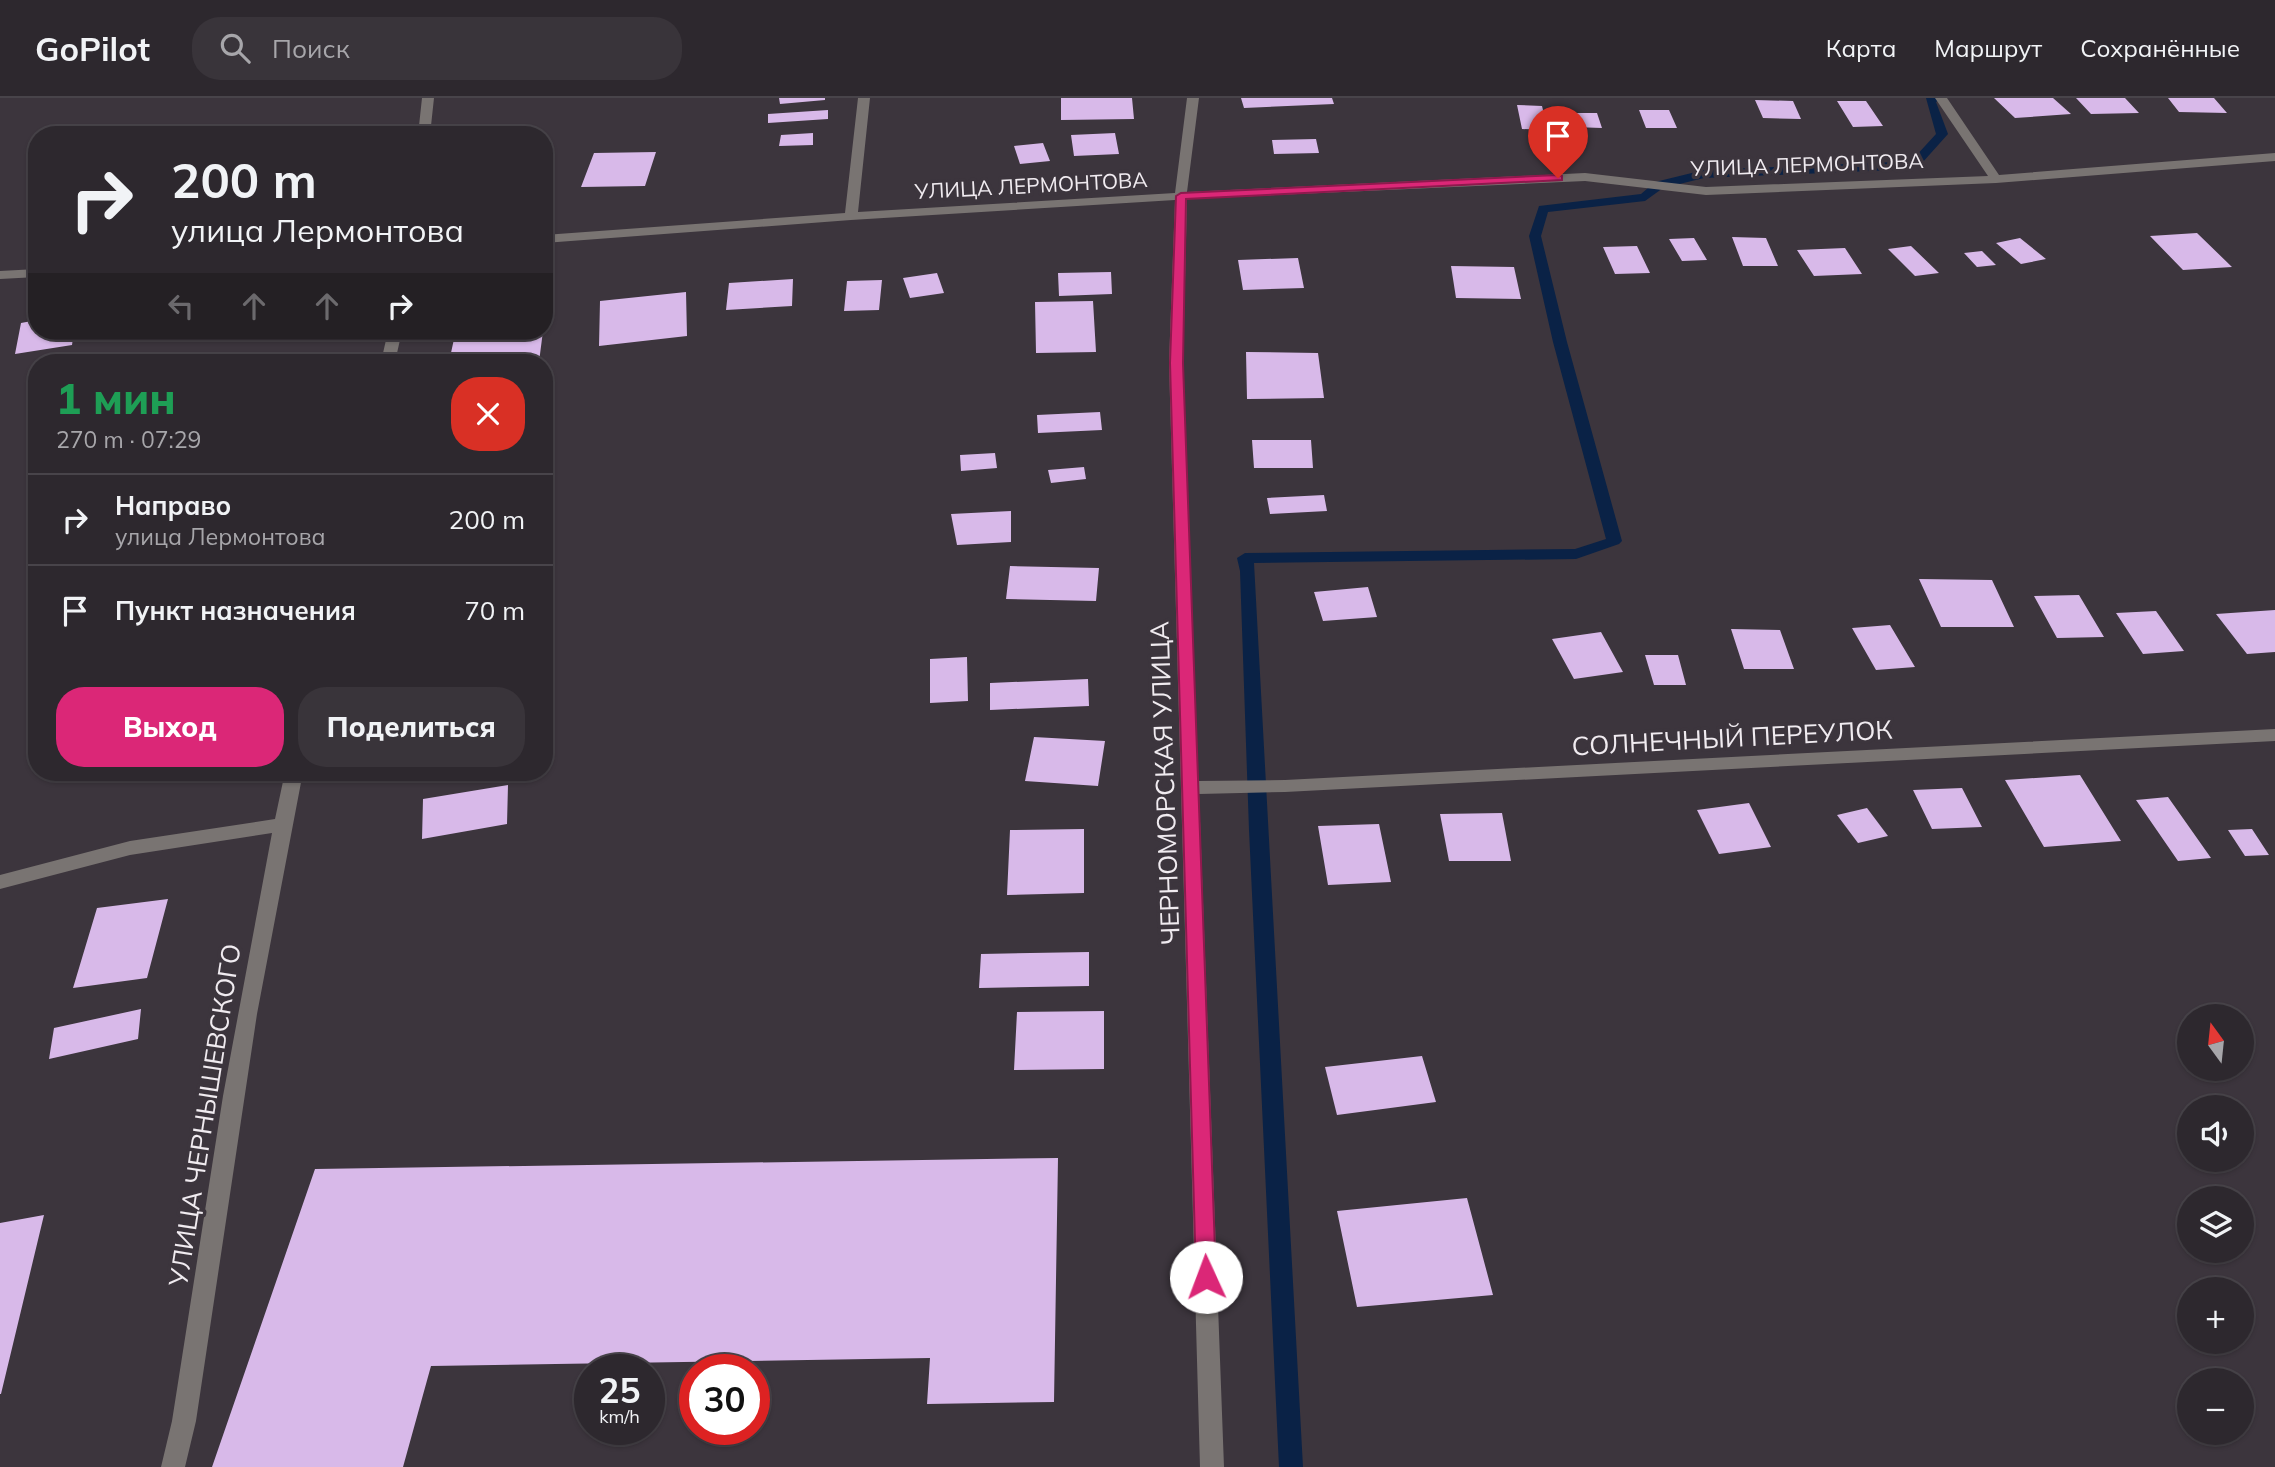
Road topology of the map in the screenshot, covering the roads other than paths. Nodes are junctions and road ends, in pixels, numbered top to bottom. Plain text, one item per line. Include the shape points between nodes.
1 (428, 98) edge
2 (864, 98) edge
3 (1193, 98) edge
4 (1944, 102) edge
5 (425, 126) edge
6 (2275, 157) edge
7 (1996, 179) junction
8 (1181, 196) junction
9 (851, 216) junction
10 (553, 238) edge
11 (28, 273) edge
12 (0, 275) edge
13 (2275, 736) edge
14 (292, 781) edge
15 (1192, 788) junction
16 (282, 825) junction
17 (0, 882) edge
18 (173, 1467) edge
19 (1212, 1467) edge

1 - 5 street
2 - 9 street
3 - 8 street, ЧЕРНОМОРСКАЯ УЛИЦА
4 - 7 street
6 - 7 street, УЛИЦА ЛЕРМОНТОВА
7 - 8 street, УЛИЦА ЛЕРМОНТОВА via 1706,191 1585,177
8 - 9 street, УЛИЦА ЛЕРМОНТОВА
8 - 15 street, ЧЕРНОМОРСКАЯ УЛИЦА via 1176,363
9 - 10 street, УЛИЦА ЛЕРМОНТОВА
11 - 12 street
13 - 15 street, СОЛНЕЧНЫЙ ПЕРЕУЛОК
14 - 16 street, УЛИЦА ЧЕРНЫШЕВСКОГО
15 - 19 street, ЧЕРНОМОРСКАЯ УЛИЦА
16 - 17 street via 130,848
16 - 18 street, УЛИЦА ЧЕРНЫШЕВСКОГО

